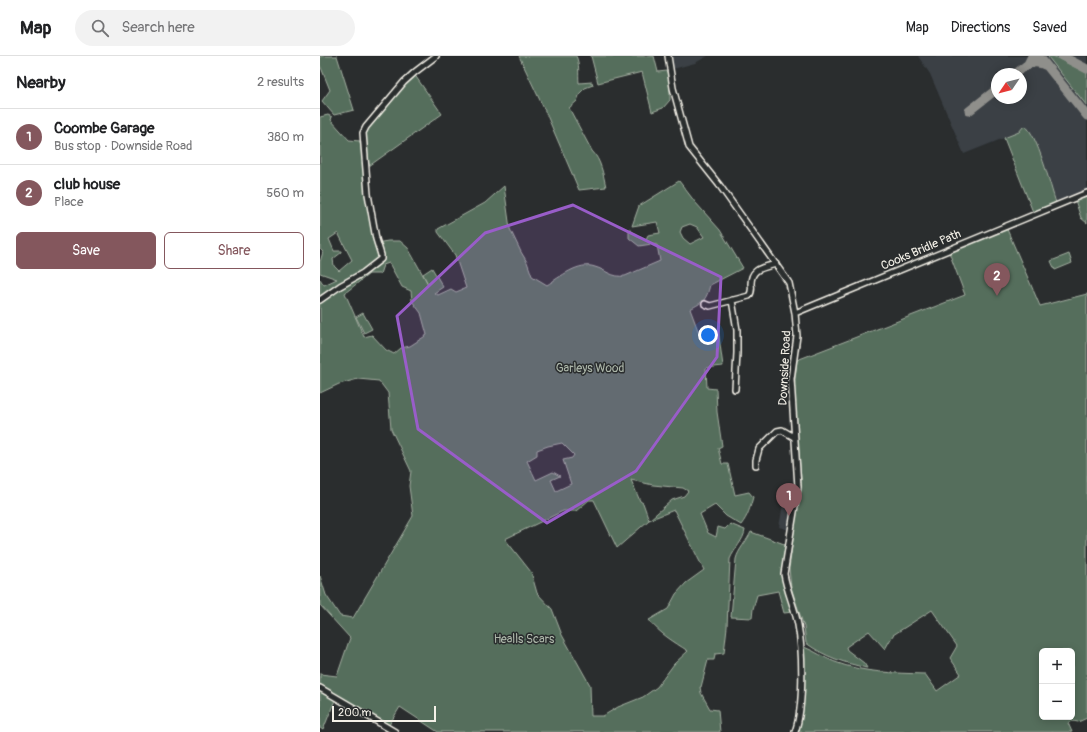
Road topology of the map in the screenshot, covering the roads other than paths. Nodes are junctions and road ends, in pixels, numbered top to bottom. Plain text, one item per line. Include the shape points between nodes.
1 (436, 56) edge
2 (668, 56) edge
3 (1087, 193) edge
4 (776, 264) junction
5 (320, 300) edge
6 (732, 300) junction
7 (705, 304) dead end
8 (796, 313) junction
9 (735, 389) dead end
10 (794, 437) junction
11 (756, 465) dead end
12 (320, 688) edge
13 (395, 732) edge
14 (795, 732) edge

1 - 5 street via 404,82 363,133 368,194 381,259 364,273
2 - 4 street, Downside Road via 673,88 689,147
3 - 8 street, Cooks Bridle Path
4 - 6 street via 756,271 751,277 752,290 749,296
4 - 8 street, Downside Road via 789,283
6 - 7 street via 710,306
6 - 9 street via 737,330
8 - 10 street, Downside Road via 797,336 791,379
10 - 11 street via 782,430 777,431 759,449
10 - 14 street, Downside Road via 798,487 784,574 799,626 801,692
12 - 13 street

